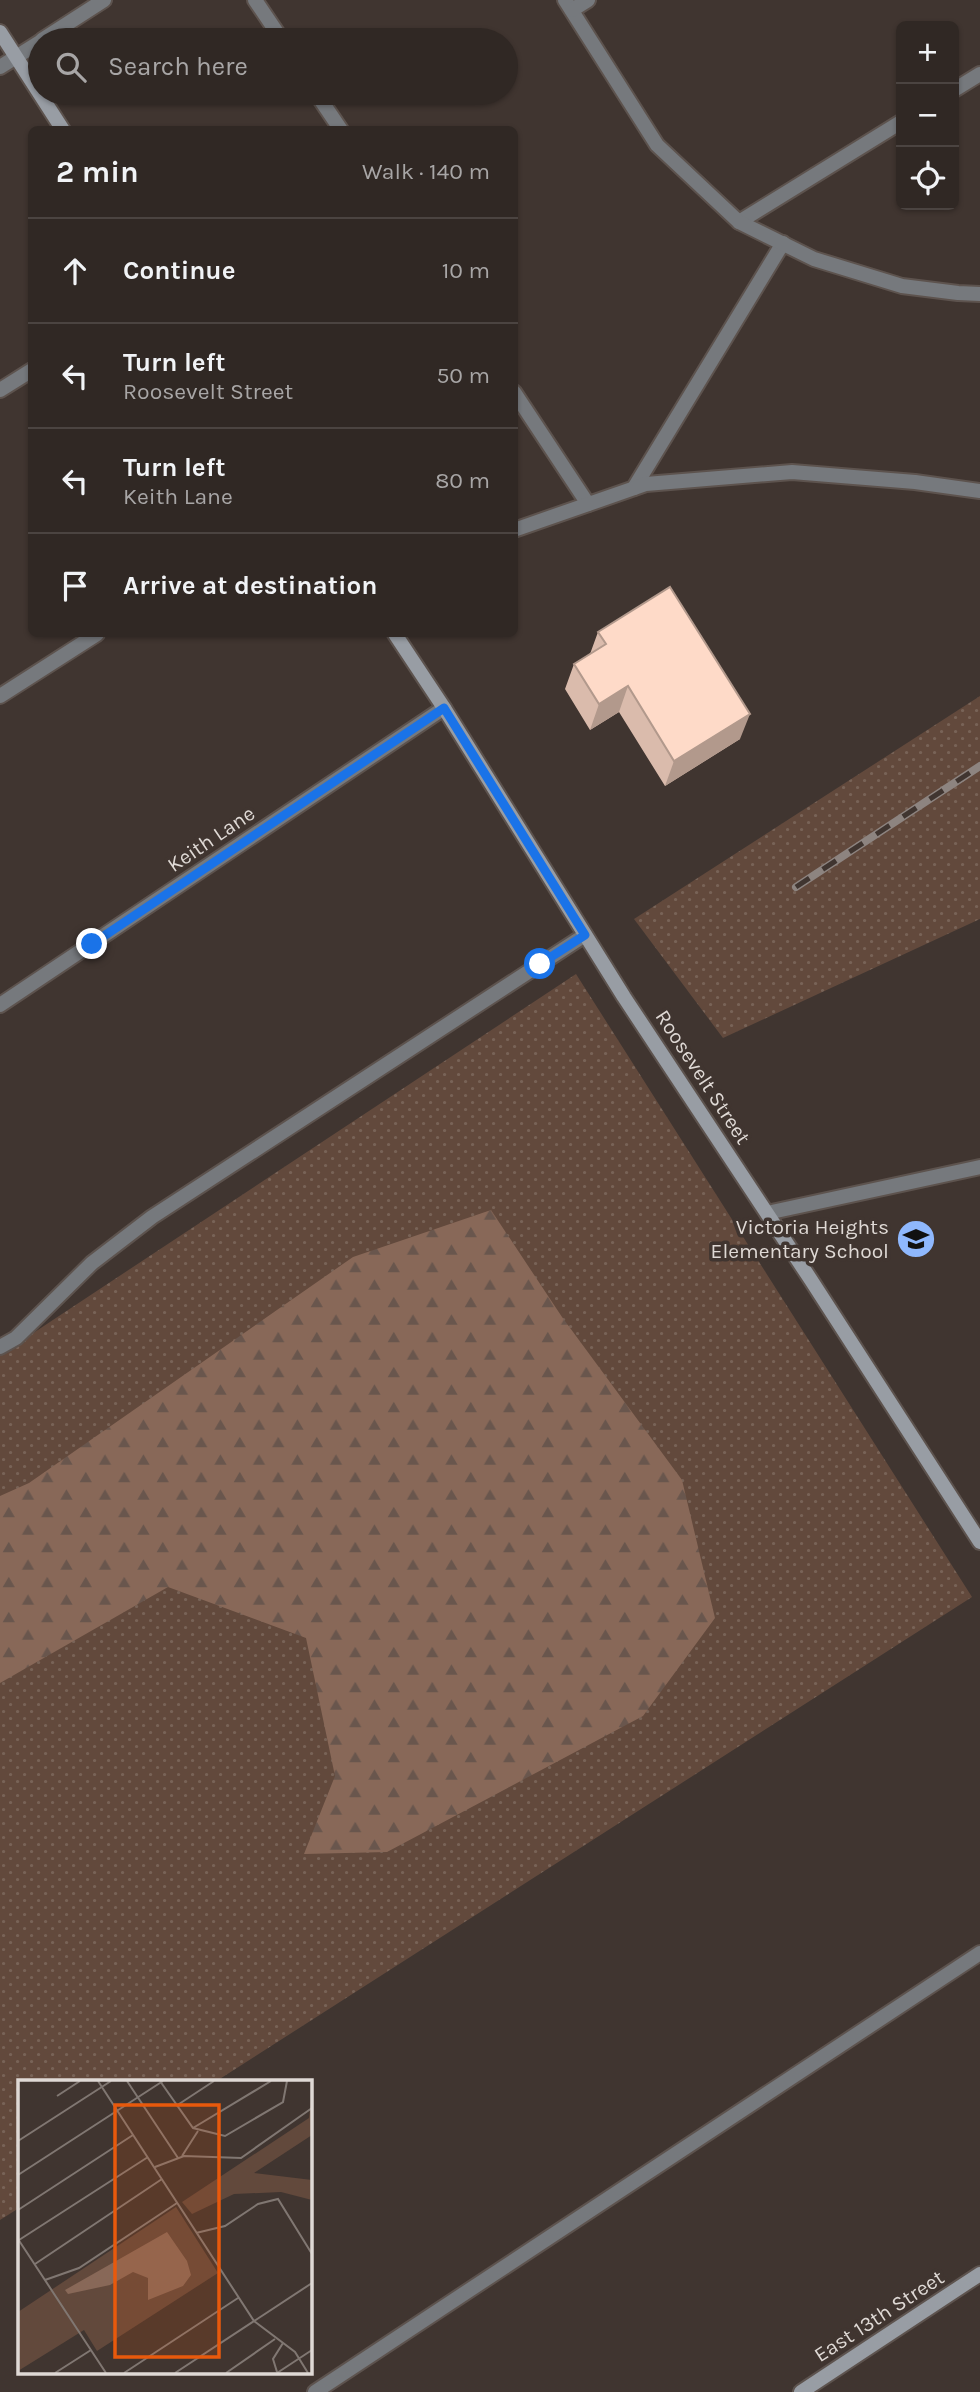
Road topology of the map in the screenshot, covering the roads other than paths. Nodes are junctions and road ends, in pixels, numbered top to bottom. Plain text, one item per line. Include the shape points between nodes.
1 (104, 0) edge
2 (255, 0) edge
3 (588, 0) edge
4 (569, 5) edge
5 (61, 28) edge
6 (274, 28) edge
7 (0, 32) edge
8 (28, 49) edge
9 (16, 57) junction
10 (0, 67) edge
11 (980, 74) edge
12 (28, 76) edge
13 (959, 87) edge
14 (46, 105) edge
15 (324, 105) edge
16 (896, 125) edge
17 (59, 126) edge
18 (338, 126) edge
19 (739, 222) junction
20 (783, 243) junction
21 (980, 294) edge
22 (28, 372) edge
23 (0, 390) edge
24 (518, 398) edge
25 (634, 488) junction
26 (980, 491) edge
27 (589, 504) junction
28 (518, 529) edge
29 (92, 637) edge
30 (397, 637) edge
31 (0, 696) edge
32 (444, 708) junction
33 (585, 935) junction
34 (0, 1005) edge
35 (980, 1167) edge
36 (767, 1213) junction
37 (0, 1346) edge
38 (980, 1542) edge
39 (980, 1953) edge
40 (980, 2274) edge
41 (315, 2392) edge
42 (802, 2392) edge

1 - 5 street
2 - 6 street
3 - 4 street
4 - 19 street via 657,145
7 - 9 street
8 - 9 street
9 - 10 street
9 - 12 street
11 - 13 street
14 - 17 street
15 - 18 street
16 - 19 street
19 - 20 street
20 - 21 street via 814,259 902,286
20 - 25 street
22 - 23 street
24 - 27 street
25 - 26 street via 792,472
25 - 27 street
27 - 28 street
29 - 31 street
30 - 32 street, Roosevelt Street
32 - 33 street, Roosevelt Street
32 - 34 street, Keith Lane
33 - 36 street, Roosevelt Street
33 - 37 street via 152,1217 92,1263 16,1338
35 - 36 street
36 - 38 street, Roosevelt Street
39 - 41 street
40 - 42 street, East 13th Street

